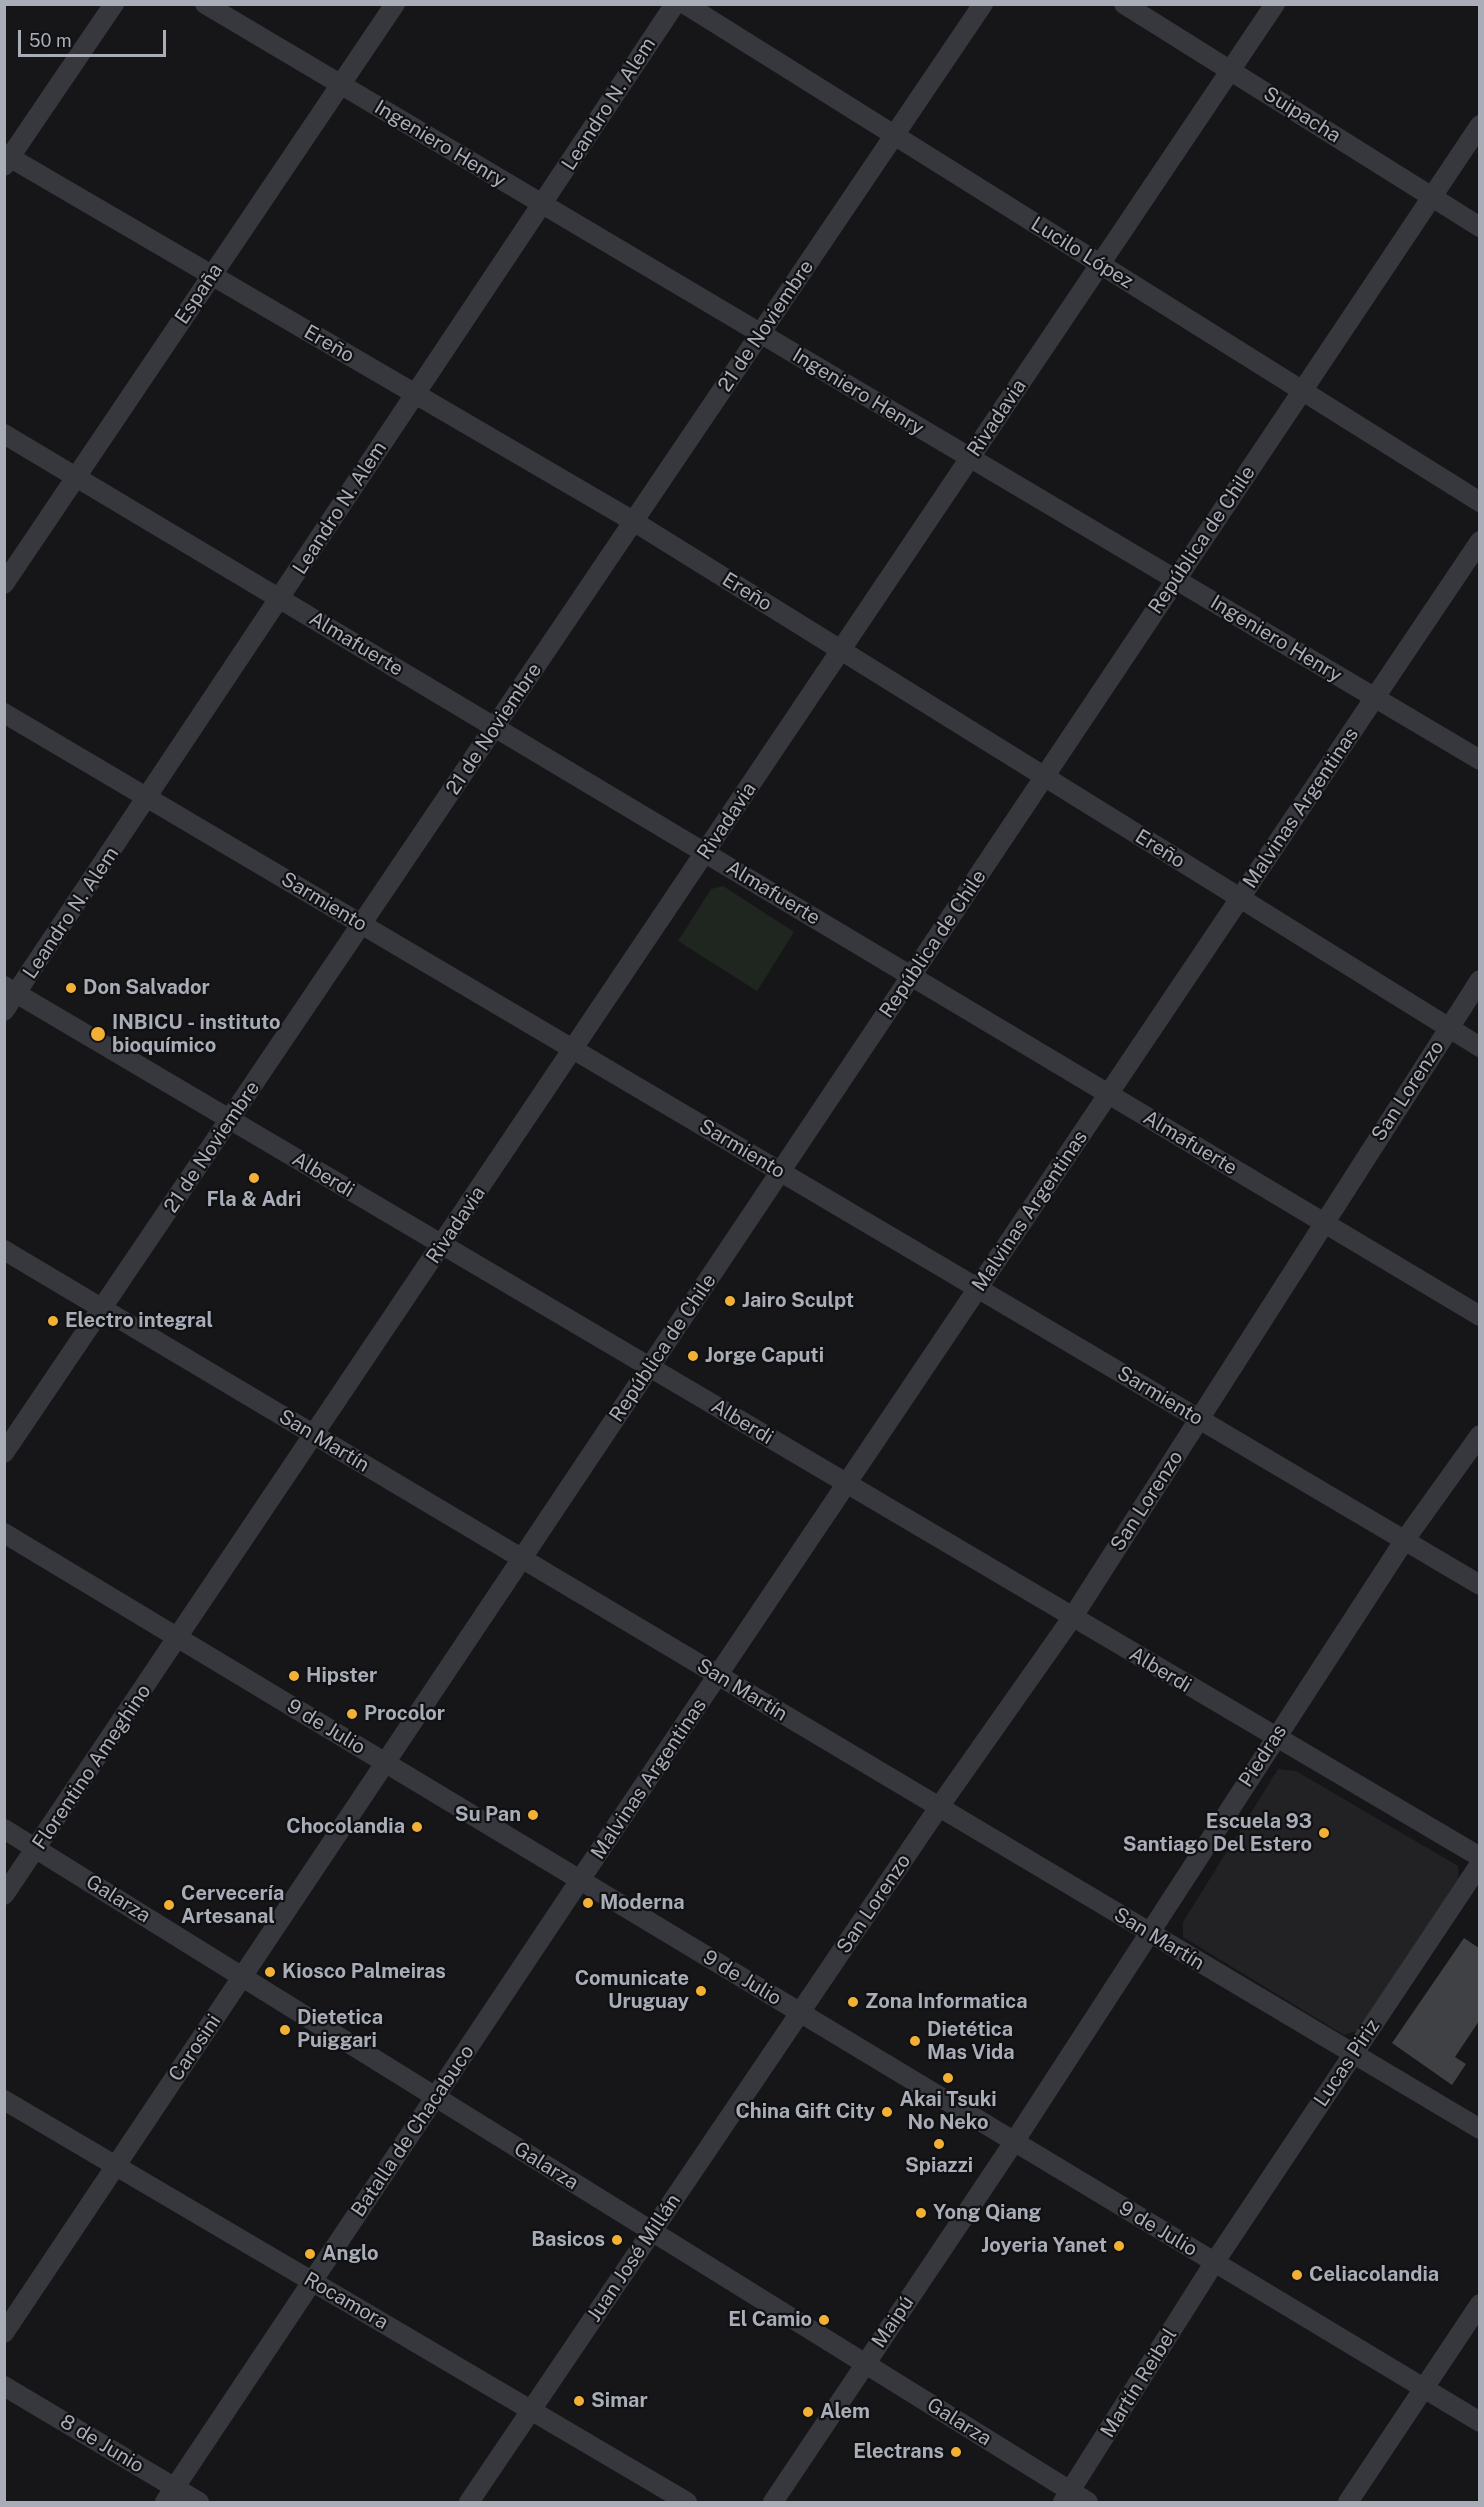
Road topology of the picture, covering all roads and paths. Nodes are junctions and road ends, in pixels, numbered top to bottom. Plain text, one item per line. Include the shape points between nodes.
1 (114, 4) edge
2 (205, 4) edge
3 (395, 4) edge
4 (675, 4) edge
5 (685, 4) edge
6 (982, 4) edge
7 (1124, 4) edge
8 (1275, 4) edge
9 (1230, 69) junction
10 (341, 85) junction
11 (1479, 125) edge
12 (894, 136) junction
13 (6, 159) edge
14 (1430, 196) junction
15 (543, 205) junction
16 (1479, 227) edge
17 (1099, 264) junction
18 (212, 275) junction
19 (761, 334) junction
20 (1301, 390) junction
21 (415, 394) junction
22 (4, 434) edge
23 (970, 458) junction
24 (76, 477) junction
25 (1479, 502) edge
26 (633, 521) junction
27 (1479, 542) edge
28 (1176, 580) junction
29 (4, 584) edge
30 (280, 599) junction
31 (840, 650) junction
32 (1375, 698) junction
33 (4, 713) edge
34 (495, 728) junction
35 (1479, 760) edge
36 (1044, 776) junction
37 (148, 797) junction
38 (705, 853) junction
39 (1240, 898) junction
40 (362, 924) junction
41 (911, 976) junction
42 (1479, 980) edge
43 (11, 989) edge
44 (4, 1011) edge
45 (1449, 1028) junction
46 (1479, 1047) edge
47 (574, 1050) junction
48 (1109, 1094) junction
49 (230, 1119) junction
50 (781, 1172) junction
51 (1324, 1223) junction
52 (442, 1245) junction
53 (4, 1250) edge
54 (978, 1289) junction
55 (103, 1308) junction
56 (1479, 1316) edge
57 (650, 1368) junction
58 (1200, 1420) junction
59 (1479, 1435) edge
60 (316, 1436) junction
61 (4, 1453) edge
62 (847, 1484) junction
63 (4, 1533) edge
64 (1404, 1541) junction
65 (523, 1559) junction
66 (1479, 1585) edge
67 (1072, 1618) junction
68 (179, 1638) junction
69 (719, 1676) junction
70 (1274, 1738) junction
71 (386, 1763) junction
72 (939, 1807) junction
73 (4, 1828) edge
74 (36, 1848) junction
75 (1479, 1857) edge
76 (1479, 1864) edge
77 (580, 1880) junction
78 (4, 1895) edge
79 (1148, 1932) junction
80 (243, 1977) junction
81 (801, 2014) junction
82 (1353, 2053) junction
83 (436, 2097) junction
84 (4, 2100) edge
85 (1479, 2129) edge
86 (1014, 2142) junction
87 (116, 2166) junction
88 (652, 2231) junction
89 (1214, 2263) junction
90 (312, 2282) junction
91 (1479, 2304) edge
92 (4, 2333) edge
93 (865, 2364) junction
94 (4, 2386) edge
95 (1425, 2388) junction
96 (531, 2410) junction
97 (1479, 2422) edge
98 (170, 2495) edge
99 (1067, 2497) edge
100 (199, 2502) edge
101 (469, 2502) edge
102 (687, 2502) edge
103 (773, 2502) edge
104 (1088, 2502) edge
105 (1348, 2502) edge

1 - 13 street
2 - 10 street, Ingeniero Henry
3 - 10 street, España
4 - 15 street, Leandro N. Alem
5 - 12 street, Lucilo López
6 - 12 street, 21 de Noviembre
7 - 9 street, Suipacha
8 - 9 street, Rivadavia
9 - 14 street, Suipacha
9 - 17 street, Rivadavia
10 - 15 street, Ingeniero Henry
10 - 18 street, España
11 - 14 street, República de Chile
12 - 17 street, Lucilo López
12 - 19 street, 21 de Noviembre
13 - 18 street, Ereño
14 - 16 street, Suipacha
14 - 20 street, República de Chile
15 - 19 street, Ingeniero Henry
15 - 21 street, Leandro N. Alem
17 - 20 street, Lucilo López
17 - 23 street, Rivadavia
18 - 21 street, Ereño
18 - 24 street, España
19 - 23 street, Ingeniero Henry
19 - 26 street, 21 de Noviembre
20 - 25 street, Lucilo López
20 - 28 street, República de Chile
21 - 26 street, Ereño
21 - 30 street, Leandro N. Alem
22 - 24 street, Almafuerte
23 - 28 street, Ingeniero Henry
23 - 31 street, Rivadavia
24 - 29 street, España
24 - 30 street, Almafuerte
26 - 31 street, Ereño
26 - 34 street, 21 de Noviembre
27 - 32 street, Malvinas Argentinas
28 - 32 street, Ingeniero Henry
28 - 36 street, República de Chile
30 - 34 street, Almafuerte
30 - 37 street, Leandro N. Alem
31 - 36 street, Ereño
31 - 38 street, Rivadavia
32 - 35 street, Ingeniero Henry
32 - 39 street, Malvinas Argentinas
33 - 37 street, Sarmiento
34 - 38 street, Almafuerte
34 - 40 street, 21 de Noviembre
36 - 39 street, Ereño
36 - 41 street, República de Chile
37 - 40 street, Sarmiento
37 - 43 street, Leandro N. Alem
38 - 41 street, Almafuerte
38 - 47 street, Rivadavia
39 - 45 street, Ereño
39 - 48 street, Malvinas Argentinas
40 - 47 street, Sarmiento
40 - 49 street, 21 de Noviembre
41 - 48 street, Almafuerte
41 - 50 street, República de Chile
42 - 45 street, San Lorenzo
43 - 44 street, Leandro N. Alem
43 - 49 street, Alberdi
45 - 46 street, Ereño
45 - 51 street, San Lorenzo
47 - 50 street, Sarmiento
47 - 52 street, Rivadavia
48 - 51 street, Almafuerte
48 - 54 street, Malvinas Argentinas
49 - 52 street, Alberdi
49 - 55 street, 21 de Noviembre
50 - 54 street, Sarmiento
50 - 57 street, República de Chile
51 - 56 street, Almafuerte
51 - 58 street, San Lorenzo
52 - 57 street, Alberdi
52 - 60 street, Rivadavia
53 - 55 street, San Martín
54 - 58 street, Sarmiento
54 - 62 street, Malvinas Argentinas
55 - 60 street, San Martín
55 - 61 street, 21 de Noviembre
57 - 62 street, Alberdi
57 - 65 street, República de Chile
58 - 64 street, Sarmiento
58 - 67 street, San Lorenzo
59 - 64 street, Piedras
60 - 65 street, San Martín
60 - 68 street, Rivadavia
62 - 67 street, Alberdi
62 - 69 street, Malvinas Argentinas
63 - 68 street, 9 de Julio
64 - 66 street, Sarmiento
64 - 70 street, Piedras
65 - 69 street, San Martín
65 - 71 street, República de Chile
67 - 70 street, Alberdi
67 - 72 street, San Lorenzo
68 - 71 street, 9 de Julio
68 - 74 street, Florentino Ameghino
69 - 72 street, San Martín
69 - 77 street, Malvinas Argentinas
70 - 75 street, Alberdi
70 - 79 street, Piedras
71 - 77 street, 9 de Julio
71 - 80 street, Carosini
72 - 79 street, San Martín
72 - 81 street, San Lorenzo
73 - 74 street, Galarza
74 - 78 street, Florentino Ameghino
74 - 80 street, Galarza
76 - 82 street, Lucas Piriz
77 - 81 street, 9 de Julio
77 - 83 street, Batalla de Chacabuco
79 - 82 street, San Martín
79 - 86 street, Piedras
80 - 83 street, Galarza
80 - 87 street, Carosini
81 - 86 street, 9 de Julio
81 - 88 street, Juan José Millán
82 - 85 street, San Martín
82 - 89 street, Lucas Piriz
83 - 88 street, Galarza
83 - 90 street, Batalla de Chacabuco
84 - 87 street, Rocamora
86 - 89 street, 9 de Julio
86 - 93 street, Maipú
87 - 90 street, Rocamora
87 - 92 street, Carosini
88 - 93 street, Galarza
88 - 96 street, Juan José Millán
89 - 95 street, 9 de Julio
89 - 99 street, Martín Reibel
90 - 96 street, Rocamora
90 - 98 street, Batalla de Chacabuco
91 - 95 street
93 - 99 street, Galarza
93 - 103 street, Maipú
94 - 98 street, 8 de Junio
95 - 97 street, 9 de Julio
95 - 105 street
96 - 101 street, Juan José Millán
96 - 102 street, Rocamora
98 - 100 street, 8 de Junio
99 - 104 street, Galarza

